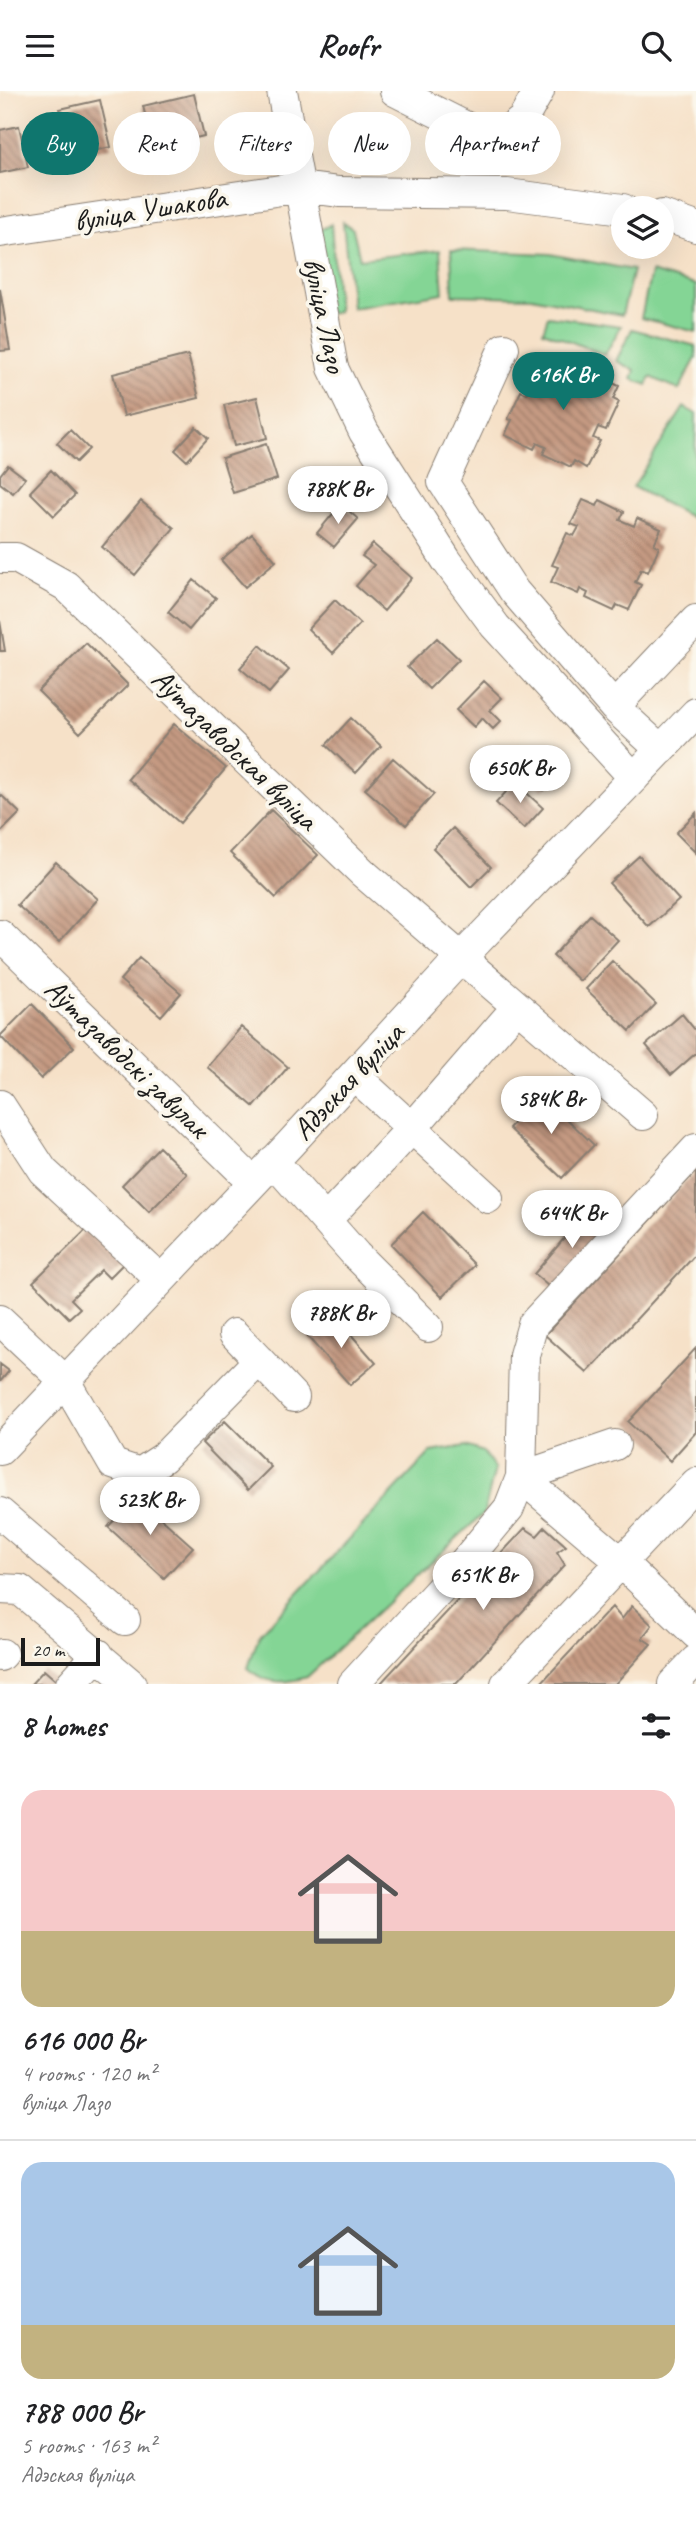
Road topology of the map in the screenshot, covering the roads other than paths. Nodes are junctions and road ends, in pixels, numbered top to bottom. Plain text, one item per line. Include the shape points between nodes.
1 (282, 91) edge
2 (395, 91) edge
3 (539, 91) edge
4 (301, 187) junction
5 (611, 207) edge
6 (674, 219) edge
7 (696, 227) edge
8 (0, 232) edge
9 (504, 348) dead end
10 (0, 558) edge
11 (696, 620) edge
12 (614, 707) junction
13 (696, 713) edge
14 (661, 750) junction
15 (634, 778) junction
16 (0, 935) edge
17 (460, 959) junction
18 (517, 1007) junction
19 (354, 1075) junction
20 (0, 1105) edge
21 (643, 1115) dead end
22 (413, 1127) junction
23 (696, 1149) edge
24 (263, 1171) junction
25 (488, 1198) dead end
26 (326, 1220) junction
27 (161, 1280) junction
28 (0, 1320) edge
29 (428, 1327) dead end
30 (234, 1334) dead end
31 (259, 1360) junction
32 (65, 1381) junction
33 (294, 1397) dead end
34 (615, 1445) dead end
35 (0, 1450) edge
36 (520, 1477) junction
37 (696, 1483) edge
38 (0, 1513) edge
39 (621, 1562) junction
40 (0, 1589) edge
41 (125, 1620) dead end
42 (696, 1635) edge
43 (98, 1654) junction
44 (696, 1660) edge
45 (71, 1684) edge
46 (131, 1684) edge
47 (353, 1684) edge
48 (506, 1684) edge
49 (673, 1684) edge

1 - 4 street, вуліца Лазо
2 - 3 street via 486,137 506,133 523,119
4 - 5 street, вуліца Ушакова via 339,192 507,194
4 - 8 street, вуліца Ушакова
4 - 15 street, вуліца Лазо via 333,367 364,432 440,551 495,625
6 - 7 street
9 - 12 street via 443,482 514,591
10 - 17 street, Аўтазаводская вуліца via 16,558 66,586 363,873
11 - 12 street
12 - 14 street
13 - 14 street, Адэская вуліца
14 - 15 street, Адэская вуліца
15 - 17 street, Адэская вуліца
16 - 24 street, Аўтазаводскі завулак
17 - 18 street, Аўтазаводская вуліца
17 - 19 street, Адэская вуліца
18 - 21 street, Аўтазаводская вуліца
18 - 22 street
19 - 22 street
19 - 24 street, Адэская вуліца
20 - 27 street via 43,1171
22 - 25 street
22 - 26 street
23 - 36 street via 533,1325 524,1355
24 - 26 street, Аўтазаводскі завулак
24 - 27 street, Адэская вуліца
26 - 29 street, Аўтазаводскі завулак
27 - 32 street, Адэская вуліца
28 - 32 street
30 - 31 street
31 - 32 street via 163,1458 140,1473 113,1464
31 - 33 street
32 - 35 street, Адэская вуліца
34 - 36 street
36 - 39 street
36 - 47 street via 509,1508
37 - 39 street
38 - 41 street
39 - 42 street
39 - 48 street
40 - 43 street via 20,1590
43 - 45 street
43 - 46 street
44 - 49 street

